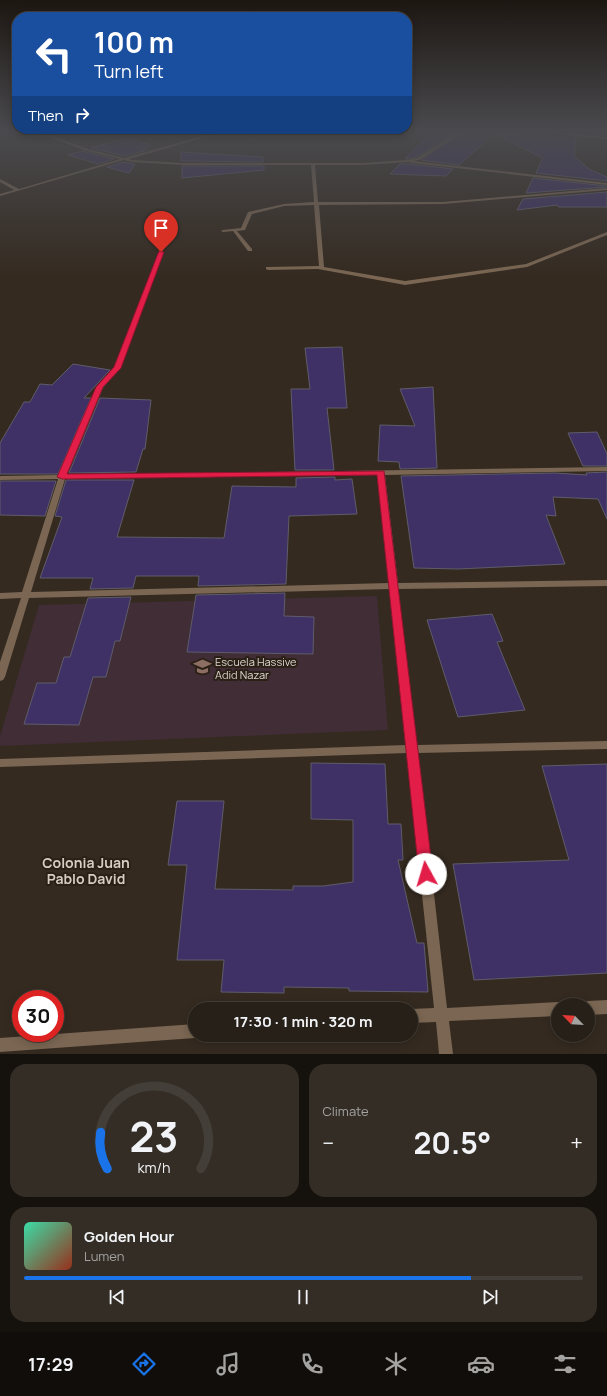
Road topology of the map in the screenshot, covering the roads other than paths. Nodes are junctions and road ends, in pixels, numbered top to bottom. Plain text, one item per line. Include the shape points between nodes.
1 (0, 180) edge
2 (53, 180) edge
3 (315, 180) edge
4 (574, 180) edge
5 (607, 184) edge
6 (607, 189) edge
7 (18, 190) junction
8 (0, 194) edge
9 (317, 203) junction
10 (234, 230) junction
11 (223, 231) dead end
12 (607, 233) edge
13 (168, 234) dead end
14 (250, 250) dead end
15 (268, 268) dead end
16 (322, 268) junction
17 (607, 469) edge
18 (381, 473) junction
19 (62, 477) junction
20 (0, 478) edge
21 (607, 583) edge
22 (394, 586) junction
23 (0, 596) edge
24 (26, 596) junction
25 (0, 677) edge
26 (607, 745) edge
27 (412, 749) junction
28 (0, 764) edge
29 (595, 1008) edge
30 (607, 1008) edge
31 (551, 1009) edge
32 (442, 1014) junction
33 (418, 1016) edge
34 (188, 1032) edge
35 (0, 1045) edge
36 (446, 1054) edge

1 - 7 street
2 - 7 street
3 - 9 street
4 - 5 street
6 - 9 street via 443,203
7 - 8 street
9 - 10 street via 284,205 250,212 243,229
9 - 16 street
10 - 11 street
10 - 14 street
12 - 16 street via 527,265 406,283
13 - 19 street via 160,241 161,252 117,368 100,387
15 - 16 street
17 - 18 street
18 - 19 street
18 - 22 street
19 - 20 street
19 - 24 street
21 - 22 street
22 - 24 street
22 - 27 street
23 - 24 street
24 - 25 street
26 - 27 street
27 - 28 street
27 - 32 street
29 - 30 street
31 - 32 street
32 - 33 street
32 - 36 street
34 - 35 street

